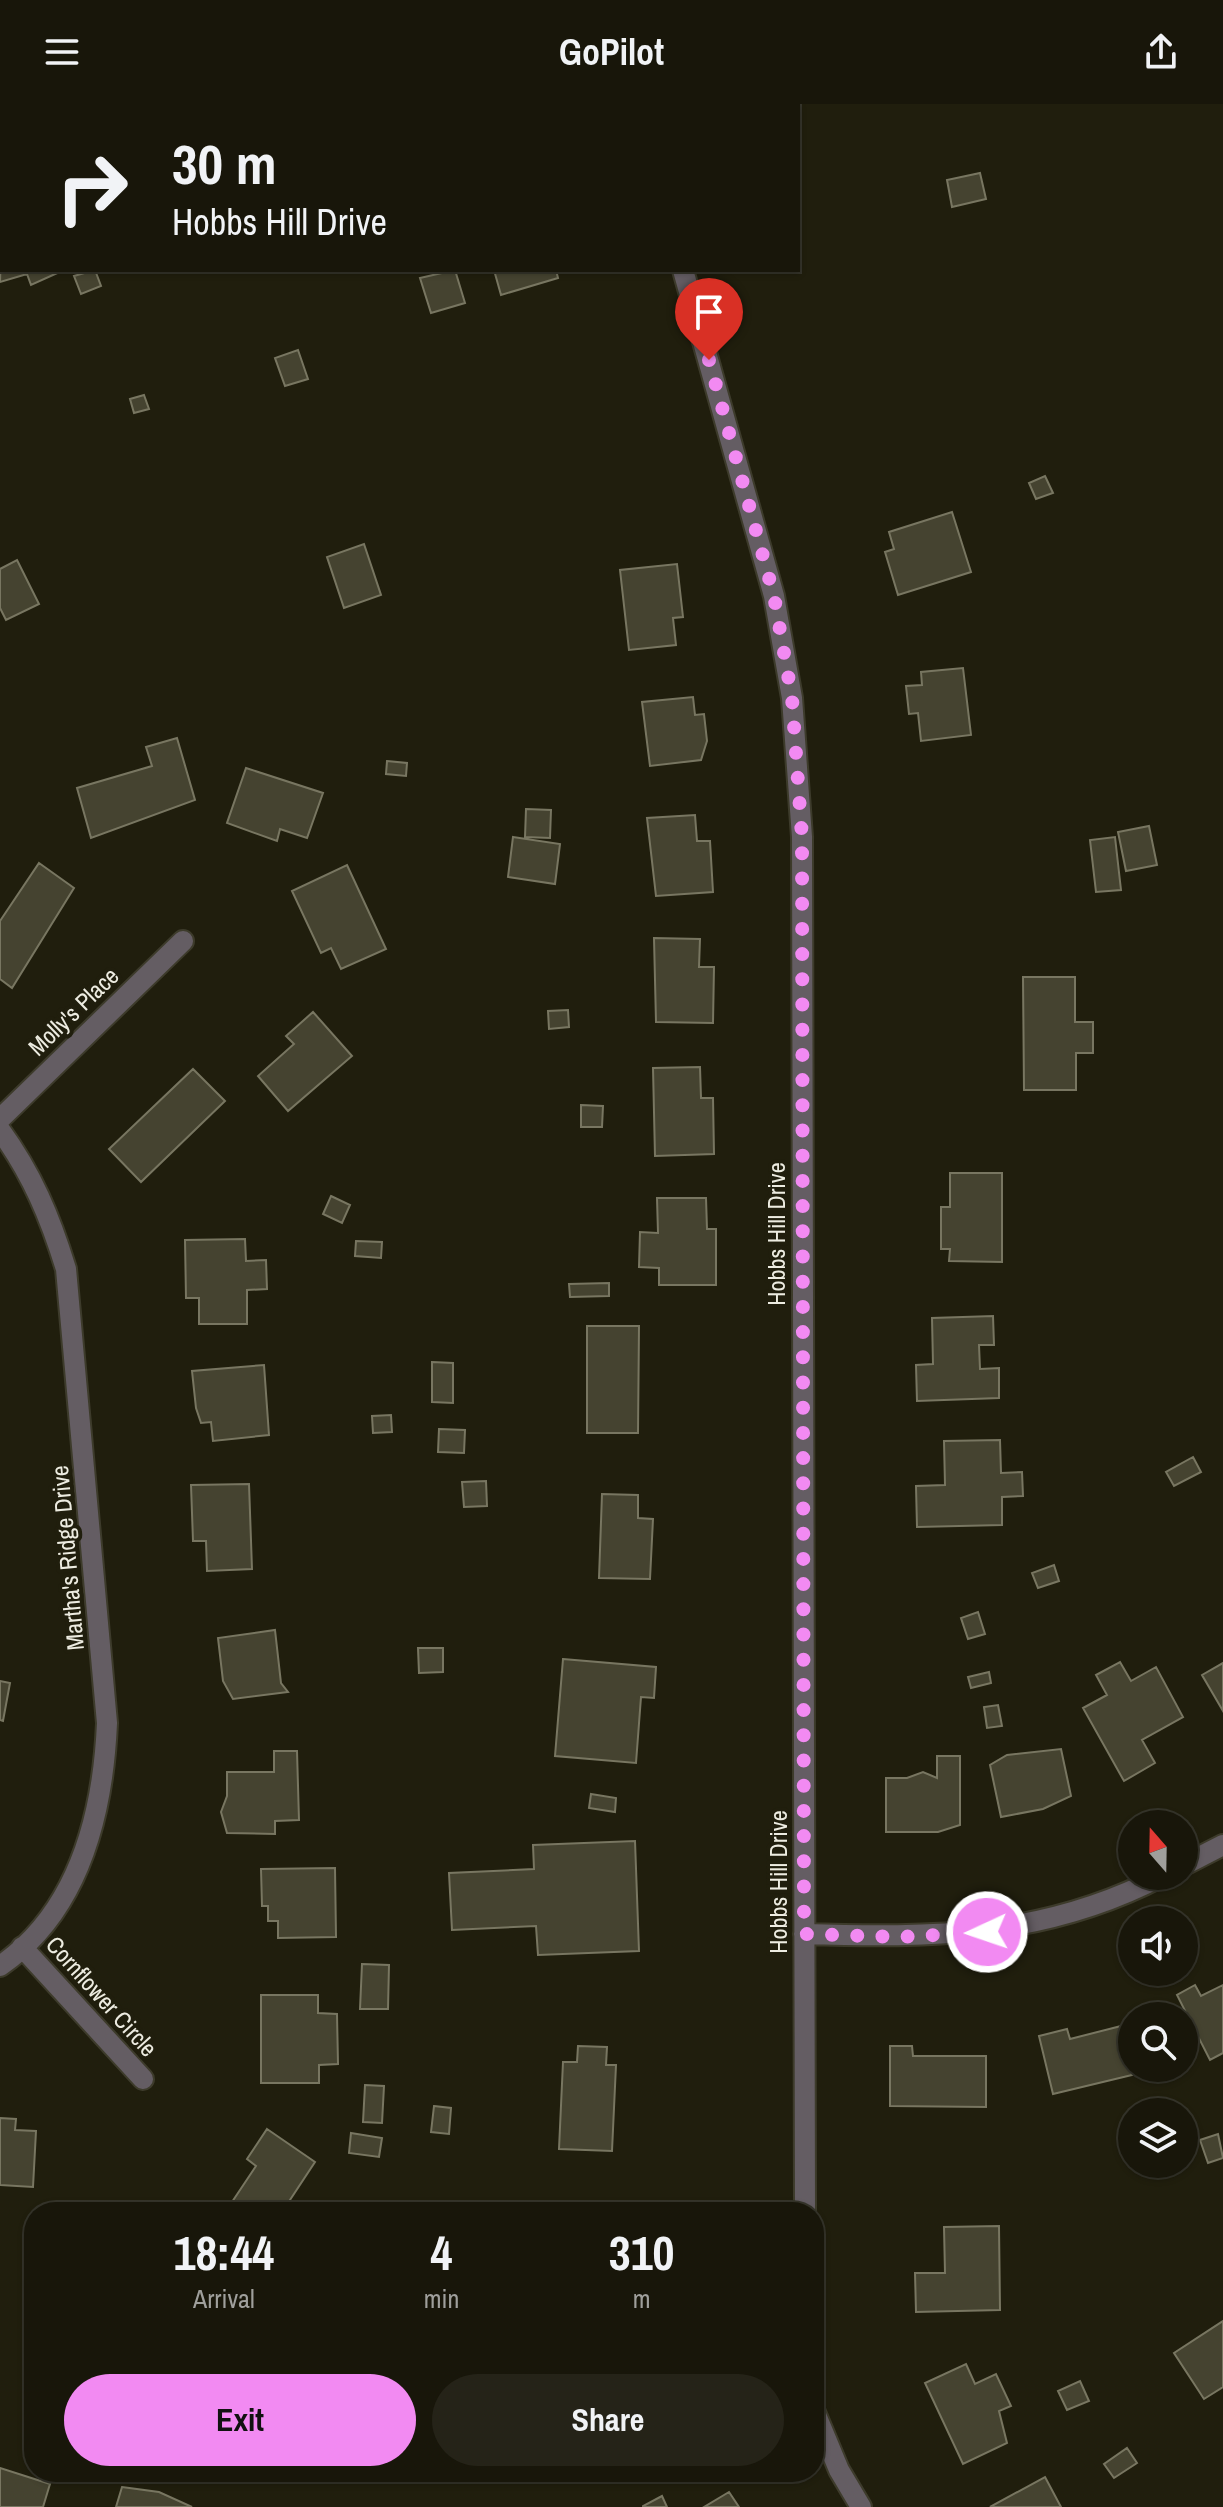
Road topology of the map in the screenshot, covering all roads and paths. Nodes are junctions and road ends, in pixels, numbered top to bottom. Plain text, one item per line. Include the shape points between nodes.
1 (684, 272) edge
2 (183, 941) dead end
3 (0, 1119) edge
4 (0, 1130) edge
5 (1223, 1845) edge
6 (1198, 1858) edge
7 (1135, 1890) edge
8 (804, 1934) junction
9 (22, 1947) junction
10 (0, 1966) edge
11 (143, 2079) dead end
12 (805, 2202) edge
13 (824, 2434) edge
14 (861, 2507) edge

1 - 8 street, Hobbs Hill Drive via 774,596 792,698 802,837
2 - 3 street, Molly's Place
4 - 9 street, Martha's Ridge Drive via 48,1212 66,1269 107,1723 104,1781 88,1848 65,1893
5 - 6 street
7 - 8 street via 1058,1918 987,1932 901,1937
8 - 12 street, Hobbs Hill Drive
9 - 10 street, Martha's Ridge Drive
9 - 11 street, Cornflower Circle
13 - 14 street

